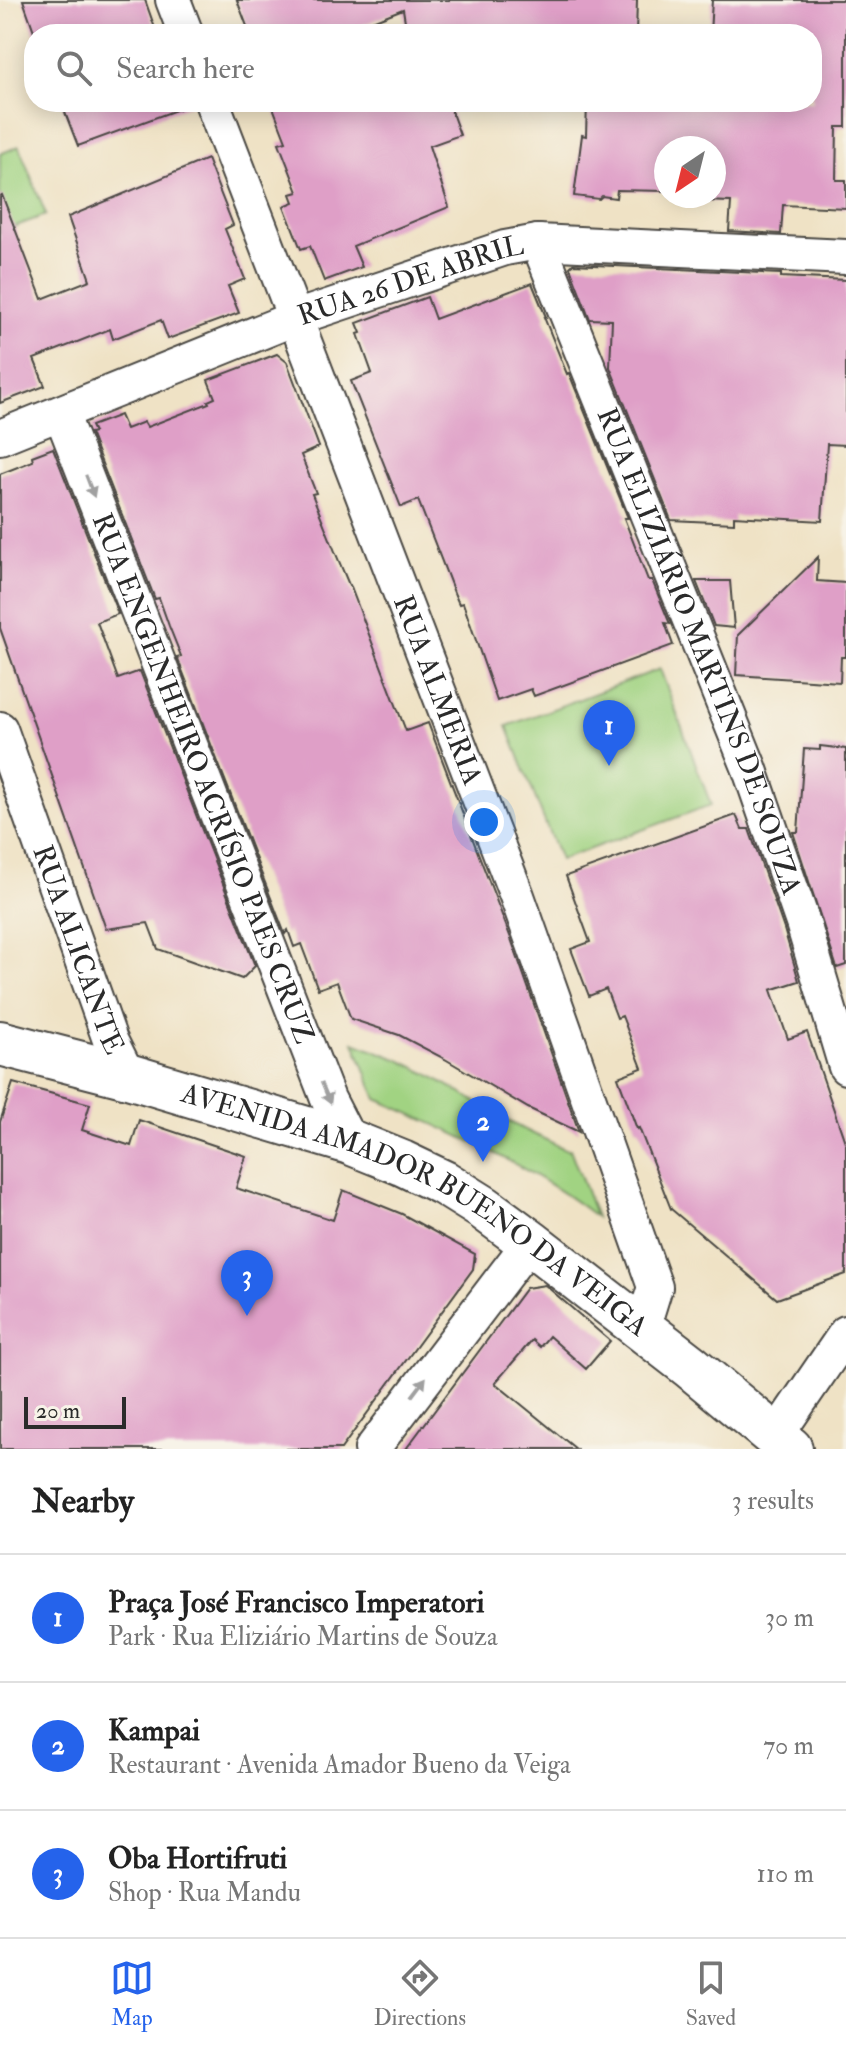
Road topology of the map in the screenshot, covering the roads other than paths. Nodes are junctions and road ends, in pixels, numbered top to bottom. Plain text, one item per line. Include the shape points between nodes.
1 (173, 0) edge
2 (182, 24) edge
3 (216, 112) edge
4 (538, 242) junction
5 (846, 257) edge
6 (295, 318) junction
7 (61, 413) junction
8 (0, 437) edge
9 (0, 729) edge
10 (0, 1043) edge
11 (846, 1067) edge
12 (128, 1076) junction
13 (350, 1142) junction
14 (530, 1242) junction
15 (642, 1329) junction
16 (846, 1333) edge
17 (782, 1443) edge
18 (372, 1449) edge

1 - 2 street
3 - 6 street, RUA ALMERIA
4 - 5 street, RUA 26 DE ABRIL
4 - 6 street, RUA 26 DE ABRIL via 505,248
4 - 11 street, RUA ELIZIÁRIO MARTINS DE SOUZA via 749,767
6 - 7 street, RUA 26 DE ABRIL
6 - 15 street, RUA ALMERIA via 517,896 655,1287
7 - 8 street, RUA 26 DE ABRIL
7 -> 13 street, RUA ENGENHEIRO ACRÍSIO PAES CRUZ via 328,1099
9 - 12 street, RUA ALICANTE via 110,1040
10 - 12 main road, AVENIDA AMADOR BUENO DA VEIGA
12 - 13 main road, AVENIDA AMADOR BUENO DA VEIGA
13 - 14 main road, AVENIDA AMADOR BUENO DA VEIGA via 444,1183
14 - 15 main road, AVENIDA AMADOR BUENO DA VEIGA
18 -> 14 street
15 - 17 main road, AVENIDA AMADOR BUENO DA VEIGA
16 - 17 street

